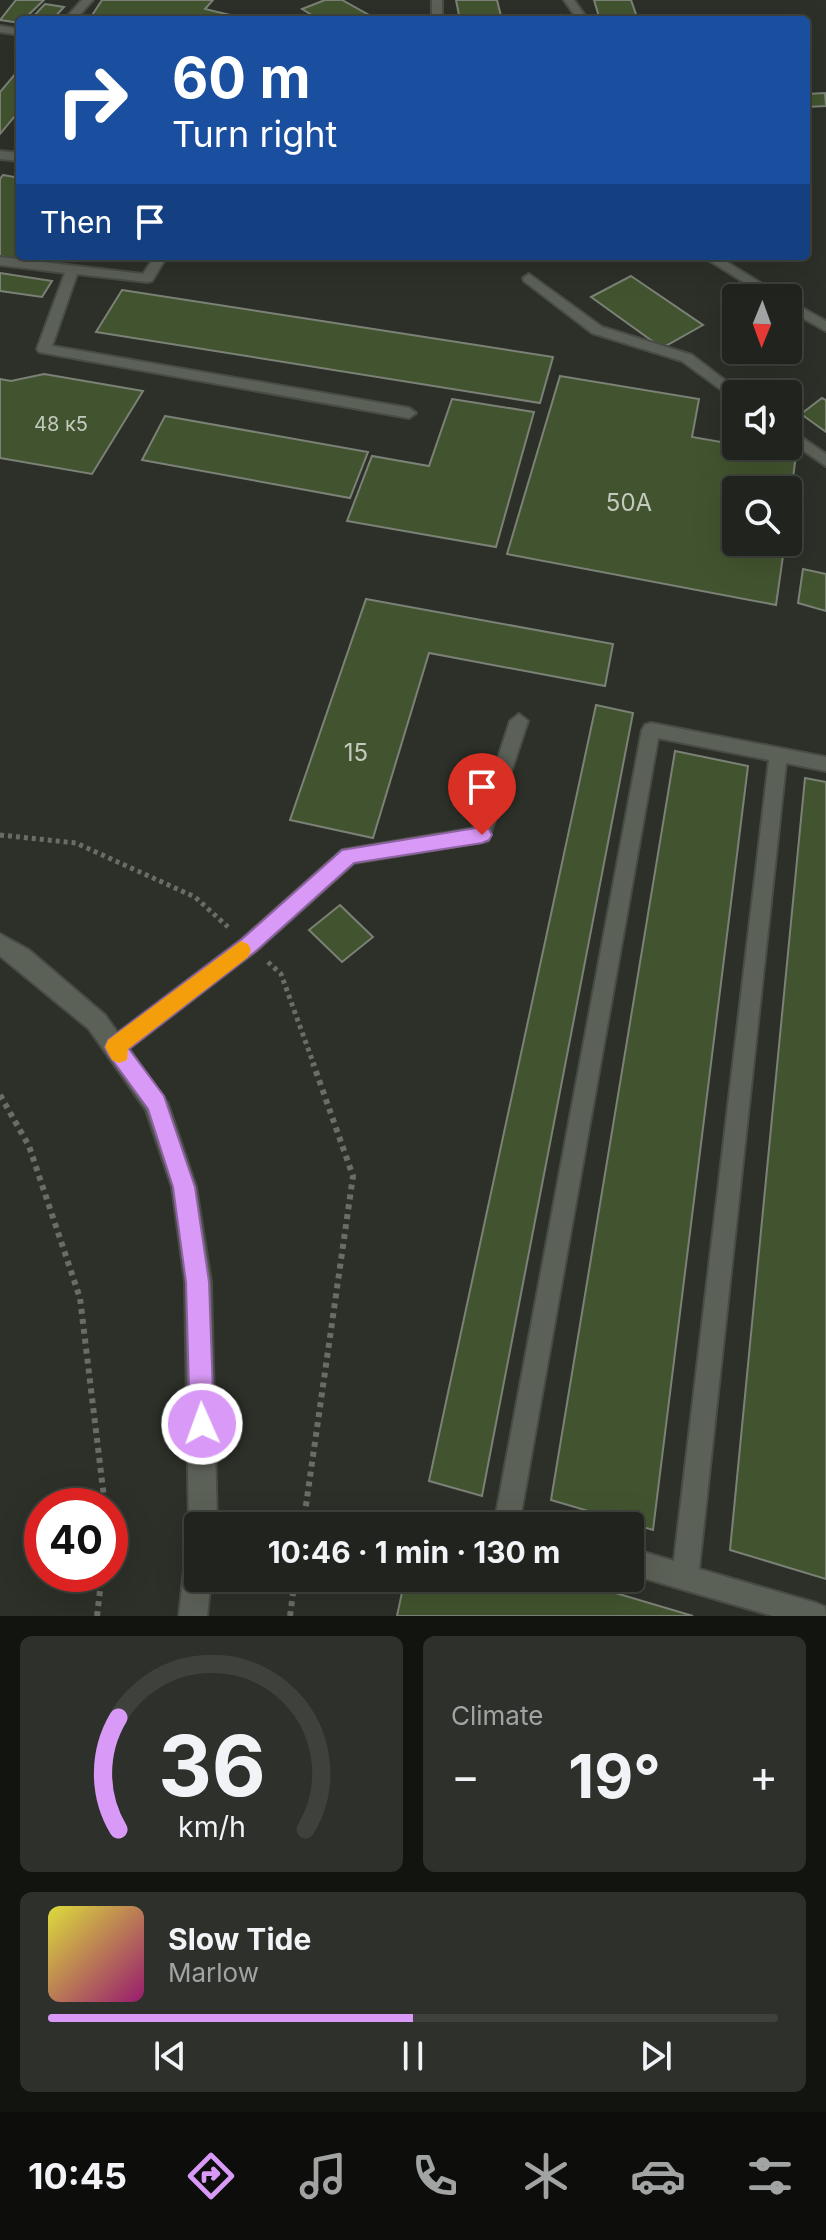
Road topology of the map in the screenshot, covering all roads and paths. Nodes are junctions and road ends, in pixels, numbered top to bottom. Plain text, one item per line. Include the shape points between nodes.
1 (88, 0) edge
2 (73, 16) edge
3 (158, 260) edge
4 (715, 260) edge
5 (0, 261) edge
6 (72, 270) junction
7 (529, 278) dead end
8 (755, 284) edge
9 (802, 312) edge
10 (826, 327) edge
11 (722, 384) edge
12 (409, 413) dead end
13 (802, 443) edge
14 (826, 461) edge
15 (519, 721) dead end
16 (778, 755) junction
17 (826, 764) edge
18 (0, 835) edge
19 (0, 944) edge
20 (249, 945) junction
21 (115, 1047) junction
22 (0, 1095) edge
23 (103, 1488) edge
24 (203, 1512) edge
25 (305, 1512) edge
26 (508, 1512) edge
27 (644, 1565) edge
28 (685, 1578) junction
29 (100, 1592) edge
30 (196, 1592) edge
31 (293, 1592) edge
32 (97, 1616) edge
33 (193, 1616) edge
34 (290, 1616) edge
35 (816, 1616) edge

1 - 2 lane
3 - 6 lane via 147,278
4 - 8 lane
5 - 6 lane
6 - 12 lane via 44,349
7 - 11 lane via 597,330 687,358
9 - 10 lane
13 - 14 lane
15 - 20 lane via 482,835 349,856
16 - 17 lane
16 - 26 lane via 651,730
16 - 28 lane
18 - 20 path via 76,843 195,897
19 - 21 street via 97,1022
20 - 21 lane
20 - 25 path via 281,974 353,1176
21 - 24 street via 156,1104 184,1187 198,1282
22 - 23 path via 29,1146 80,1298
27 - 28 lane
28 - 35 lane
29 - 32 path
30 - 33 street
31 - 34 path

